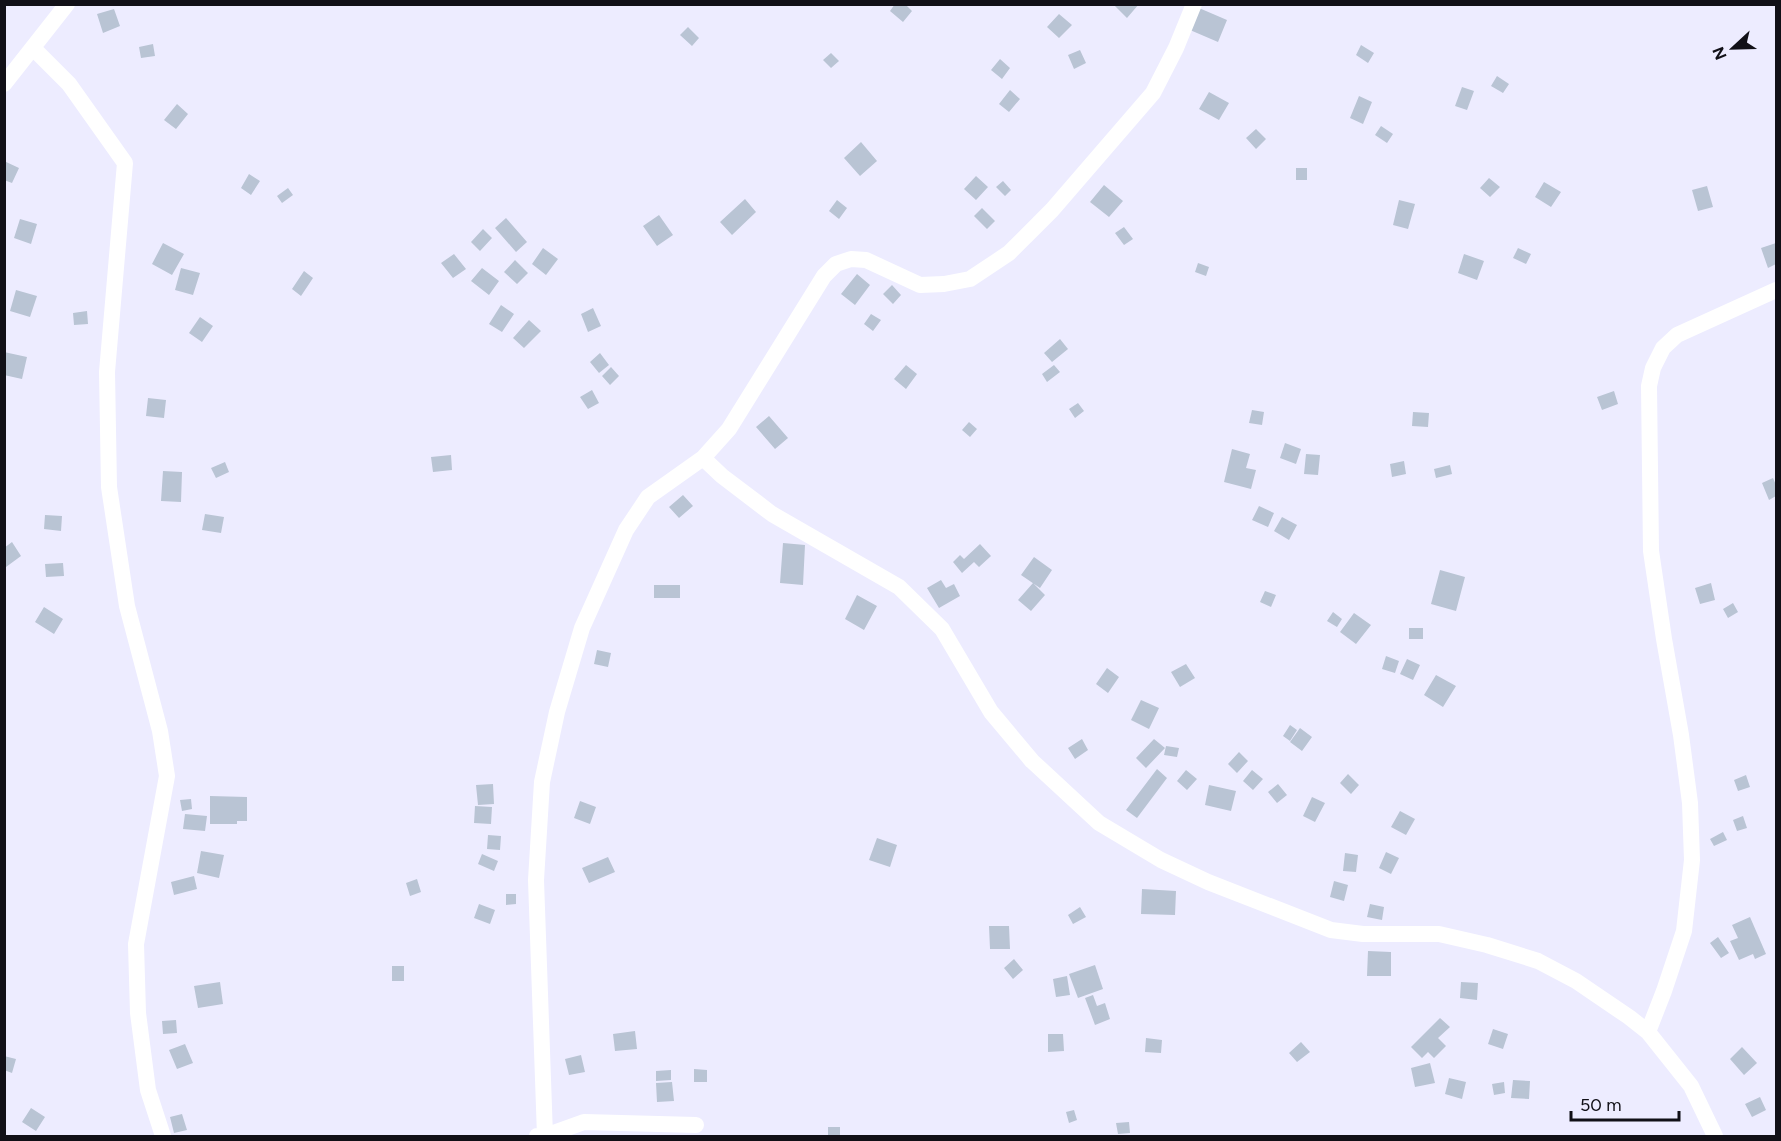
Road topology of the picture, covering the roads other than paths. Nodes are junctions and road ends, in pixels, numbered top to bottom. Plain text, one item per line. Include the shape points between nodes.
1 (67, 4) edge
2 (1194, 4) edge
3 (33, 48) junction
4 (4, 84) edge
5 (1776, 290) edge
6 (703, 458) junction
7 (1647, 1032) junction
8 (696, 1125) dead end
9 (542, 1136) edge
10 (163, 1137) edge
11 (1715, 1137) edge

1 - 3 street
2 - 6 street via 1153,93 1010,253 970,279 944,284 920,285 866,260 836,264 824,276 729,429
3 - 4 street
3 - 10 street via 69,84 124,163 107,372 109,488 127,606 160,731 166,776 136,944 138,1012 148,1090
5 - 7 street via 1677,335 1663,348 1649,386 1651,551 1681,735 1690,803 1692,860 1684,931
6 - 7 street via 772,514 899,587 942,629 991,712 1032,760 1099,823 1161,860 1331,930 1439,934 1538,961 1576,981
6 - 9 street via 648,497 626,530 582,628 557,712 542,782 536,880
7 - 11 street via 1692,1086
8 - 9 street via 584,1122

